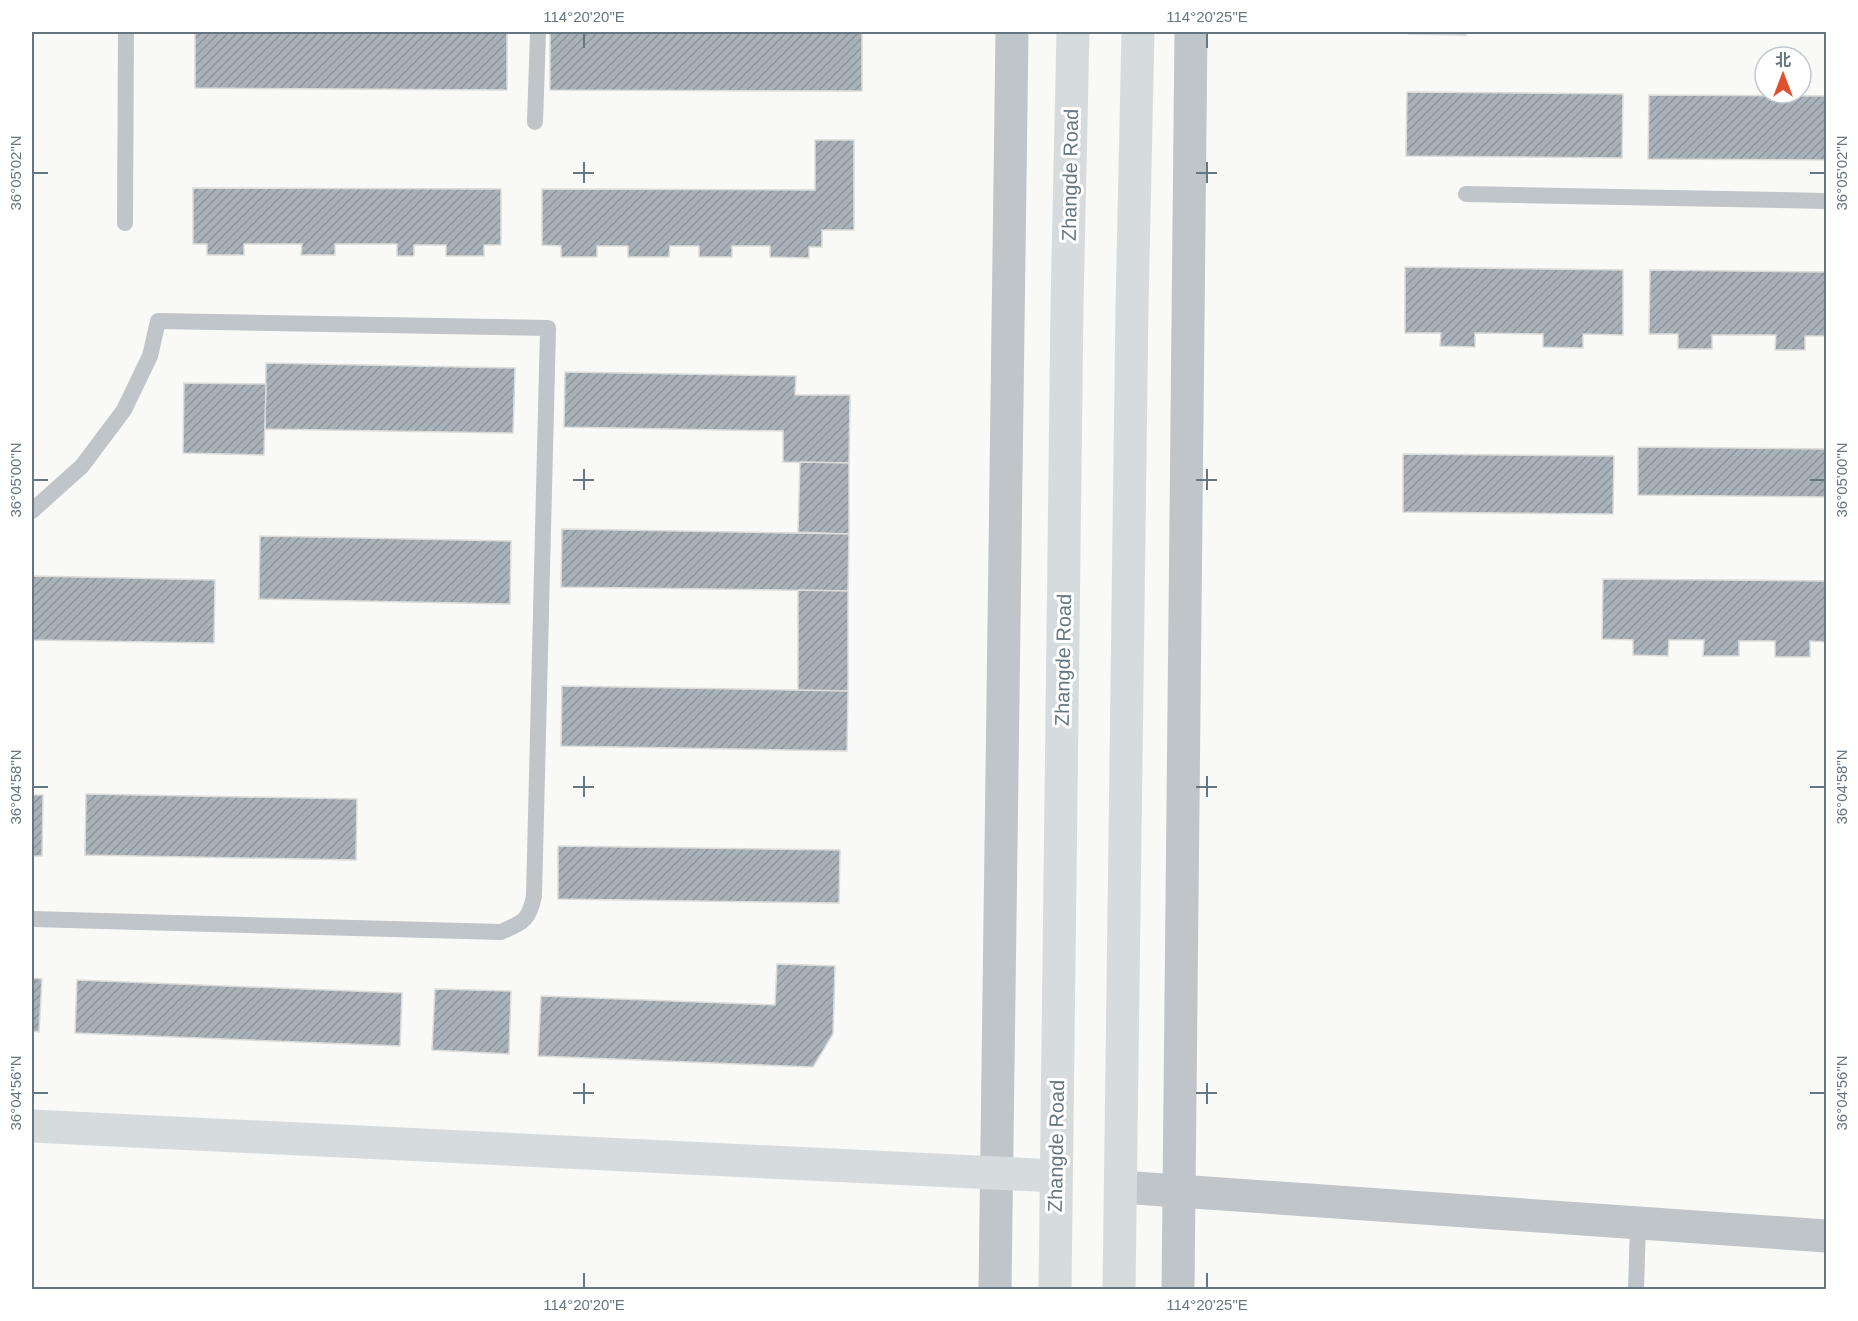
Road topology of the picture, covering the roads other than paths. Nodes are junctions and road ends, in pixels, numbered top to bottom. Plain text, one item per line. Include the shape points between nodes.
1 (126, 32) edge
2 (538, 32) edge
3 (1012, 32) edge
4 (1073, 32) edge
5 (1137, 32) edge
6 (1191, 32) edge
7 (535, 122) dead end
8 (1466, 194) dead end
9 (1827, 201) edge
10 (125, 223) dead end
11 (32, 511) edge
12 (32, 919) edge
13 (32, 1126) edge
14 (997, 1173) junction
15 (1056, 1176) junction
16 (1120, 1187) junction
17 (1179, 1191) junction
18 (1638, 1223) junction
19 (1827, 1236) edge
20 (995, 1290) edge
21 (1054, 1290) edge
22 (1119, 1290) edge
23 (1178, 1290) edge
24 (1636, 1290) edge

1 - 10 lane
2 - 7 lane
3 - 14 street
4 - 15 main road, Zhangde Road
5 - 16 main road
6 - 17 street
8 - 9 lane
11 - 12 lane via 82,466 124,410 150,356 158,321 548,328 531,914 501,932
13 - 14 main road
14 - 15 main road
14 - 20 street
15 - 21 main road, Zhangde Road
16 - 17 street
16 - 22 main road
17 - 18 street
17 - 23 street
18 - 19 street
18 - 24 lane

